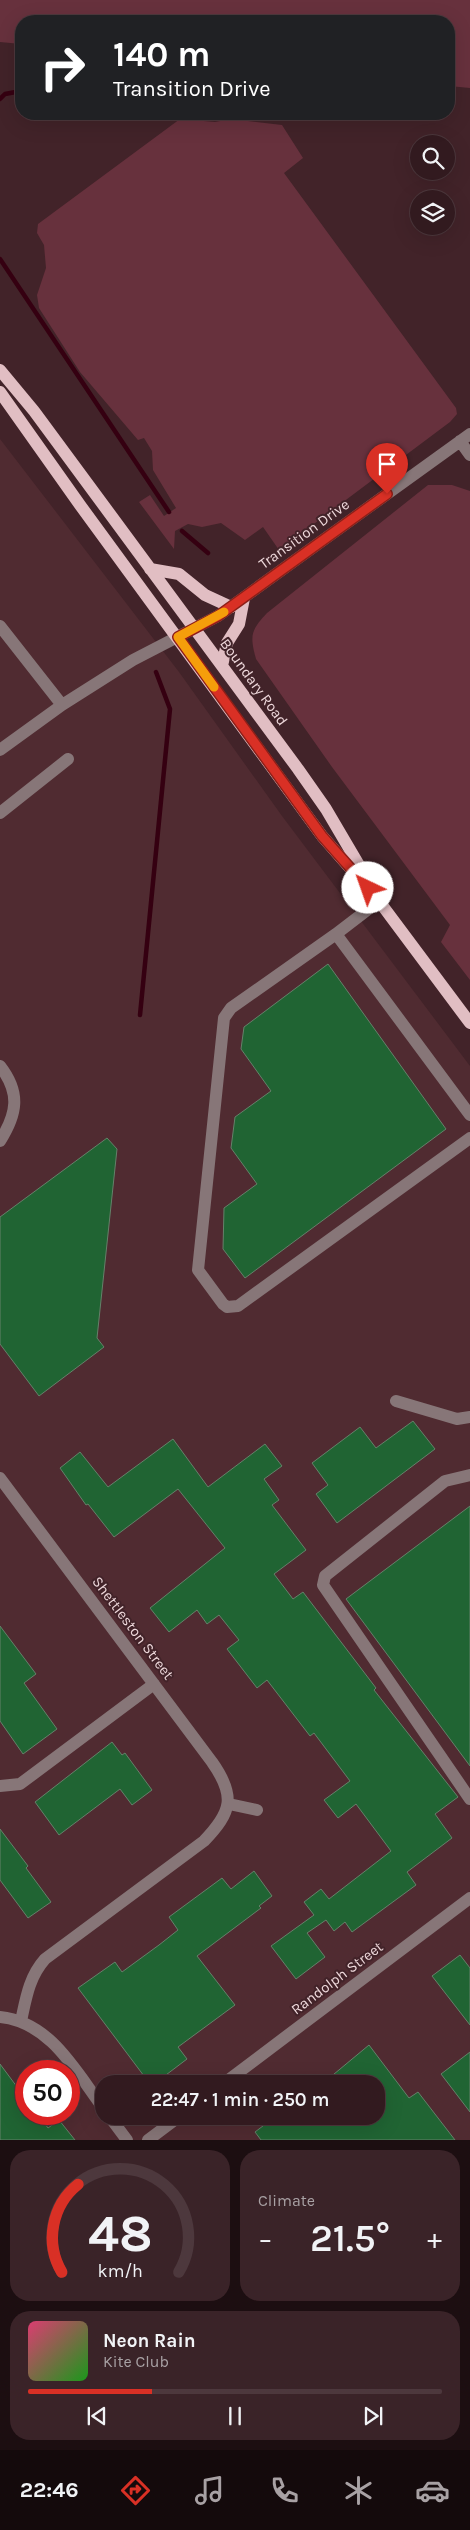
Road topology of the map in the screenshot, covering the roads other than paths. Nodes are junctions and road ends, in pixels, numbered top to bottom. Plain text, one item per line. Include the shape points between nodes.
1 (0, 370) edge
2 (0, 392) edge
3 (465, 437) edge
4 (470, 454) edge
5 (150, 569) junction
6 (244, 598) junction
7 (231, 607) junction
8 (195, 629) junction
9 (2, 632) edge
10 (178, 637) junction
11 (222, 666) junction
12 (62, 705) junction
13 (0, 750) edge
14 (68, 759) dead end
15 (0, 813) edge
16 (379, 901) junction
17 (336, 934) junction
18 (470, 1023) edge
19 (0, 1066) edge
20 (470, 1115) edge
21 (470, 1138) edge
22 (0, 1141) edge
23 (396, 1401) dead end
24 (470, 1417) edge
25 (470, 1475) edge
26 (0, 1478) edge
27 (154, 1684) junction
28 (0, 1786) edge
29 (470, 1798) edge
30 (229, 1804) junction
31 (257, 1810) dead end
32 (470, 1898) edge
33 (0, 2017) edge
34 (21, 2021) junction
35 (235, 2075) edge
36 (95, 2097) edge
37 (116, 2125) edge
38 (168, 2125) edge
39 (127, 2140) edge
40 (148, 2140) edge

1 - 5 main road, Boundary Road
2 - 10 main road, Boundary Road
3 - 4 street
3 - 6 street, Transition Drive
5 - 7 main road via 179,574 205,595
5 - 8 main road, Boundary Road
6 - 7 street, Transition Drive
6 - 11 main road via 239,624 227,644
7 - 8 street, Transition Drive
8 - 10 street, Transition Drive
8 - 11 main road, Boundary Road
9 - 12 street
10 - 12 street, Transition Drive via 133,660
10 - 16 main road, Boundary Road via 322,836
11 - 16 main road, Boundary Road via 326,809
12 - 13 street, Transition Drive
14 - 15 street
16 - 17 street
16 - 18 main road, Boundary Road
17 - 20 street
17 - 21 street via 231,1008 224,1018 197,1260 200,1274 223,1304 232,1308 238,1306
19 - 22 street via 16,1099 12,1123
23 - 24 street via 457,1420
25 - 29 street via 445,1481 325,1576 323,1585
26 - 27 street, Shettleston Street
27 - 28 street via 20,1784
27 - 30 street, Shettleston Street via 222,1776
30 - 31 street
30 - 34 street via 226,1814 204,1841 45,1960 30,1983
32 - 35 street, Randolph Street
33 - 34 street
34 - 36 street via 54,2043
37 - 39 street
38 - 40 street

